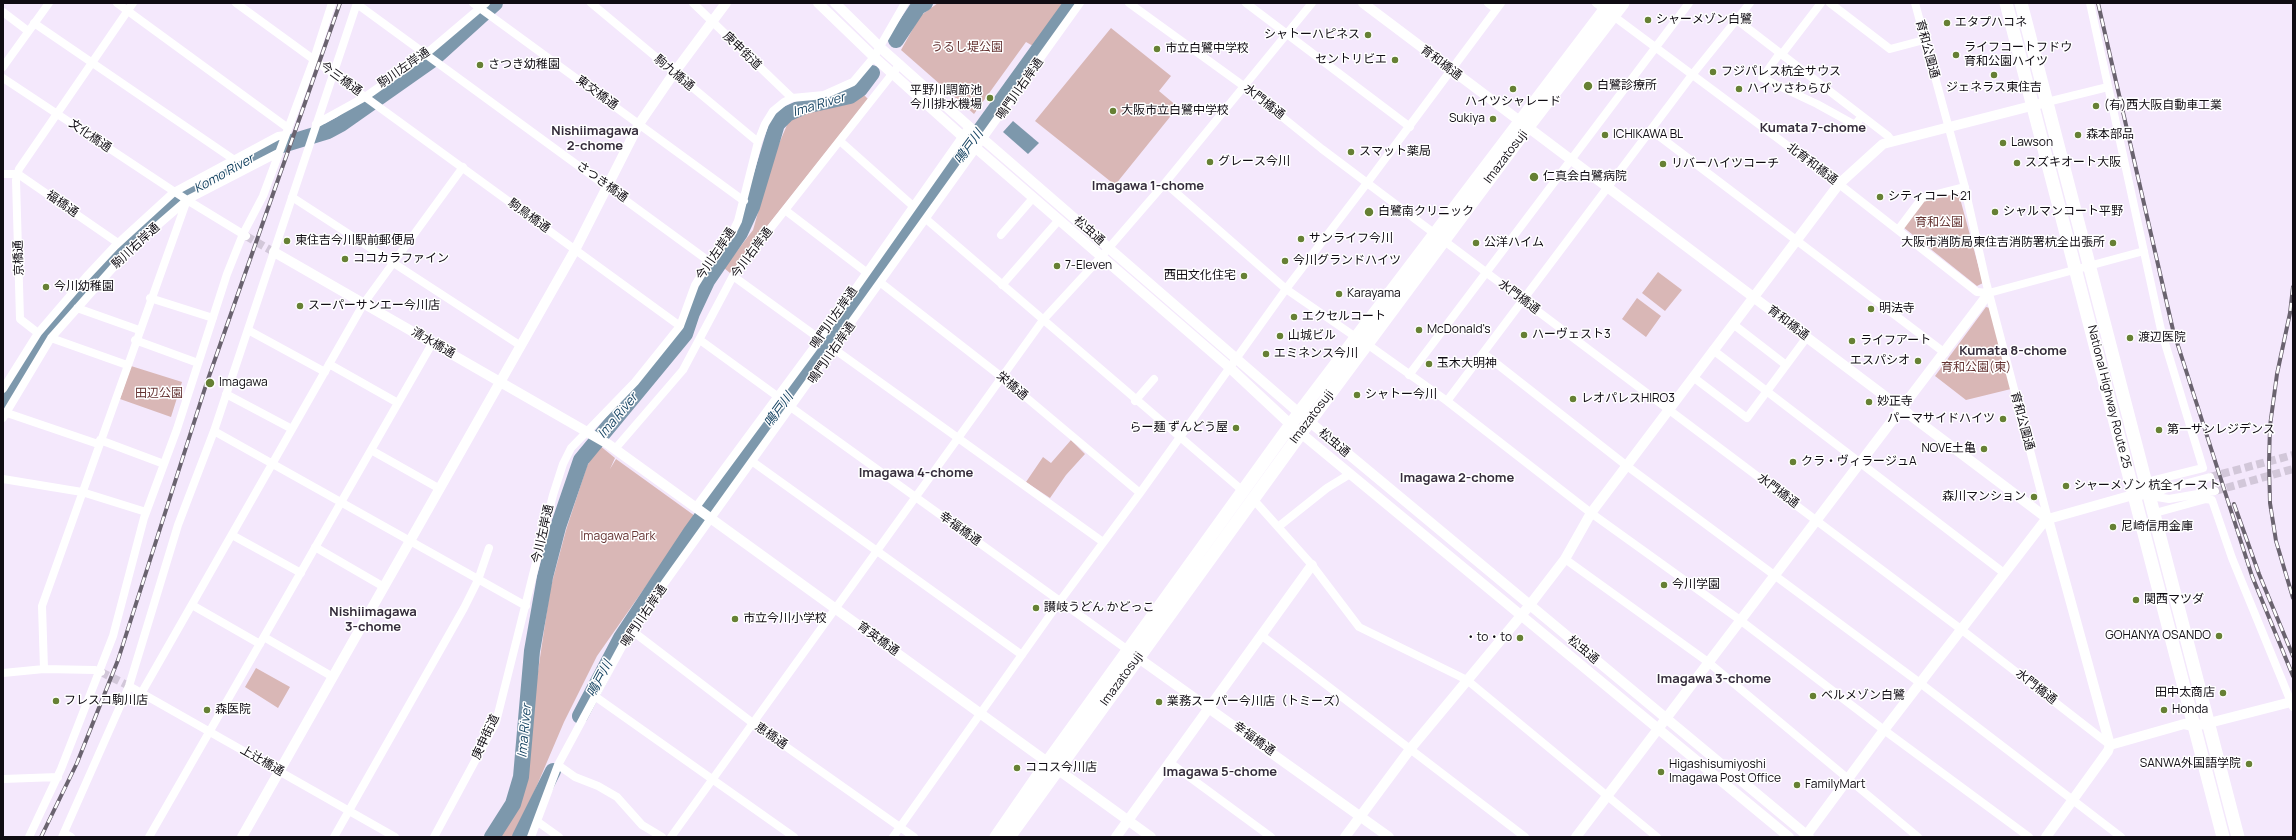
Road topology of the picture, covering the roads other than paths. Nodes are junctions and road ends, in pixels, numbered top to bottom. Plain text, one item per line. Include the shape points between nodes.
1 (117, 3) edge
2 (133, 3) edge
3 (236, 3) edge
4 (332, 3) edge
5 (473, 3) edge
6 (591, 3) edge
7 (693, 3) edge
8 (726, 3) edge
9 (818, 3) edge
10 (835, 3) edge
11 (905, 3) edge
12 (1080, 3) edge
13 (1129, 3) edge
14 (1246, 3) edge
15 (1312, 3) edge
16 (1363, 3) edge
17 (1488, 3) edge
18 (1623, 3) edge
19 (1689, 3) edge
20 (1750, 3) edge
21 (1821, 3) edge
22 (1830, 3) edge
23 (1915, 3) edge
24 (2006, 3) edge
25 (2021, 3) edge
26 (2090, 3) edge
27 (47, 4) edge
28 (357, 4) edge
29 (483, 6) edge
30 (1499, 6) edge
31 (1606, 8) edge
32 (128, 11) junction
33 (3, 12) edge
34 (1737, 20) junction
35 (711, 21) junction
36 (34, 23) junction
37 (28, 31) junction
38 (1288, 34) junction
39 (1924, 40) junction
40 (880, 46) junction
41 (1656, 47) junction
42 (426, 54) junction
43 (1781, 54) junction
44 (874, 57) junction
45 (314, 59) junction
46 (92, 61) junction
47 (900, 64) junction
48 (3, 67) edge
49 (1451, 71) junction
50 (674, 73) junction
51 (892, 73) junction
52 (334, 74) junction
53 (1692, 75) junction
54 (3, 78) edge
55 (1245, 87) junction
56 (2108, 87) junction
57 (366, 98) junction
58 (792, 98) junction
59 (2041, 104) junction
60 (378, 106) joint
61 (57, 114) junction
62 (1862, 116) junction
63 (639, 124) junction
64 (1524, 124) junction
65 (970, 127) junction
66 (1410, 127) junction
67 (1948, 127) junction
68 (315, 128) junction
69 (1651, 130) junction
70 (286, 134) junction
71 (963, 137) junction
72 (984, 139) junction
73 (840, 141) junction
74 (1892, 141) junction
75 (758, 142) junction
76 (977, 148) junction
77 (278, 153) junction
78 (233, 159) junction
79 (1572, 159) junction
80 (463, 167) junction
81 (3, 174) edge
82 (18, 174) junction
83 (1165, 183) junction
84 (1367, 183) junction
85 (1839, 184) junction
86 (607, 187) junction
87 (1609, 187) junction
88 (1965, 187) junction
89 (175, 193) junction
90 (292, 197) junction
91 (1033, 198) junction
92 (186, 200) junction
93 (744, 201) junction
94 (913, 206) junction
95 (785, 210) junction
96 (926, 219) junction
97 (1058, 221) junction
98 (1898, 230) junction
99 (245, 235) junction
100 (1001, 235) dead end
101 (1439, 237) junction
102 (1797, 240) junction
103 (118, 243) junction
104 (1108, 248) junction
105 (575, 250) junction
106 (2144, 251) junction
107 (274, 252) junction
108 (1101, 257) junction
109 (710, 262) junction
110 (392, 264) junction
111 (2091, 265) junction
112 (2076, 268) junction
113 (866, 272) junction
114 (1486, 272) junction
115 (733, 276) junction
116 (881, 282) junction
117 (1002, 285) junction
118 (1286, 288) junction
119 (1989, 293) junction
120 (1753, 297) junction
121 (150, 298) junction
122 (1523, 300) junction
123 (364, 303) junction
124 (77, 308) junction
125 (213, 318) junction
126 (1043, 320) junction
127 (1733, 324) junction
128 (680, 326) junction
129 (139, 330) junction
130 (248, 330) junction
131 (38, 333) junction
132 (1807, 337) junction
133 (51, 338) junction
134 (820, 338) junction
135 (135, 340) junction
136 (700, 340) junction
137 (1362, 341) junction
138 (433, 342) junction
139 (521, 346) junction
140 (834, 349) junction
141 (1713, 350) junction
142 (1483, 353) junction
143 (1946, 353) junction
144 (1236, 357) junction
145 (198, 363) junction
146 (329, 364) junction
147 (127, 365) junction
148 (1786, 365) junction
149 (1229, 367) junction
150 (324, 372) junction
151 (1409, 375) junction
152 (1693, 377) junction
153 (1003, 378) junction
154 (1154, 379) dead end
155 (501, 382) junction
156 (3, 389) edge
157 (1766, 391) junction
158 (226, 394) junction
159 (777, 396) junction
160 (1135, 401) junction
161 (1447, 401) junction
162 (398, 403) junction
163 (792, 408) junction
164 (1902, 408) junction
165 (1669, 410) junction
166 (1299, 413) junction
167 (5, 416) edge
168 (1309, 422) junction
169 (1296, 429) junction
170 (292, 430) junction
171 (214, 431) junction
172 (589, 432) junction
173 (1179, 438) junction
174 (959, 439) junction
175 (602, 440) joint
176 (99, 442) junction
177 (615, 449) junction
178 (371, 450) junction
179 (753, 462) junction
180 (1859, 462) junction
181 (164, 464) junction
182 (273, 464) junction
183 (1626, 466) junction
184 (1350, 474) junction
185 (2210, 477) tunnel mouth
186 (3, 479) edge
187 (2147, 482) junction
188 (440, 488) junction
189 (2215, 491) tunnel mouth
190 (82, 492) junction
191 (1140, 493) junction
192 (1248, 495) junction
193 (2133, 495) junction
194 (2151, 496) junction
195 (915, 497) junction
196 (341, 503) junction
197 (146, 512) junction
198 (2155, 513) junction
199 (704, 514) junction
200 (1591, 514) junction
201 (2048, 519) junction
202 (1816, 520) junction
203 (1278, 527) junction
204 (232, 535) junction
205 (409, 542) junction
206 (1103, 542) junction
207 (315, 547) junction
208 (489, 548) dead end
209 (875, 551) junction
210 (1565, 559) junction
211 (1312, 565) junction
212 (301, 573) junction
213 (2004, 573) junction
214 (1775, 574) junction
215 (478, 580) junction
216 (384, 587) junction
217 (1060, 601) junction
218 (192, 604) junction
219 (526, 606) junction
220 (1529, 606) junction
221 (835, 607) junction
222 (1522, 614) junction
223 (1740, 620) junction
224 (631, 630) junction
225 (1962, 630) junction
226 (1261, 635) junction
227 (262, 641) junction
228 (1132, 654) junction
229 (1022, 655) junction
230 (1708, 662) junction
231 (44, 669) junction
232 (100, 672) junction
233 (3, 673) edge
234 (333, 677) junction
235 (1467, 680) junction
236 (1920, 683) junction
237 (129, 686) junction
238 (142, 692) junction
239 (596, 697) junction
240 (2292, 704) edge
241 (1209, 707) junction
242 (980, 714) junction
243 (1666, 718) junction
244 (2209, 723) junction
245 (754, 724) junction
246 (2193, 726) junction
247 (1657, 729) junction
248 (1884, 730) junction
249 (210, 732) junction
250 (2110, 745) junction
251 (1411, 748) junction
252 (1169, 762) junction
253 (558, 765) junction
254 (1052, 766) junction
255 (279, 771) junction
256 (58, 777) junction
257 (3, 779) edge
258 (713, 780) junction
259 (1847, 780) junction
260 (1607, 795) junction
261 (2072, 800) junction
262 (349, 810) junction
263 (1360, 816) junction
264 (1128, 820) junction
265 (538, 822) junction
266 (900, 827) junction
267 (66, 836) edge
268 (1807, 836) edge
269 (29, 837) edge
270 (149, 837) edge
271 (242, 837) edge
272 (334, 837) edge
273 (395, 837) edge
274 (434, 837) edge
275 (531, 837) edge
276 (559, 837) edge
277 (662, 837) edge
278 (672, 837) edge
279 (794, 837) edge
280 (893, 837) edge
281 (914, 837) edge
282 (996, 837) edge
283 (1008, 837) edge
284 (1116, 837) edge
285 (1151, 837) edge
286 (1271, 837) edge
287 (1345, 837) edge
288 (1389, 837) edge
289 (1526, 837) edge
290 (1576, 837) edge
291 (1657, 837) edge
292 (1789, 837) edge
293 (1918, 837) edge
294 (2029, 837) edge
295 (2046, 837) edge
296 (2121, 837) edge
297 (2223, 837) edge
298 (2238, 837) edge

1 - 32 street
2 - 32 street
3 - 45 street
4 - 45 street
5 - 29 street
6 - 50 street, 駒九橋通
7 - 35 street, 庚申街道
8 - 35 street
9 - 44 street, 松虫通
10 - 40 street, 松虫通
11 - 40 street, 今川左岸通
12 - 72 street, 鳴門川右岸通
13 - 55 street, 水門橋通
14 - 38 street
15 - 38 street
16 - 49 street, 育和橋通
17 - 30 street
18 - 31 main road, Imazatosuji
19 - 41 street
20 - 34 street
21 - 43 street
22 - 39 street via 1890,49
23 - 39 street, 育和公園通
24 - 59 main road, National Highway Route 25
25 - 59 main road, National Highway Route 25
26 - 56 street
27 - 36 street
28 - 42 street
28 - 52 street
29 - 42 street, 駒川左岸通
29 - 63 street, 東交橋通 via 489,14
30 - 49 street
31 - 41 street, 北育和橋通
31 - 64 main road, Imazatosuji
32 - 46 street
32 - 70 street
33 - 37 street
34 - 43 street
34 - 53 street
35 - 50 street
35 - 58 street, 庚申街道
36 - 37 street
36 - 46 street
37 - 48 street
38 - 55 street
38 - 66 street
39 - 67 street, 育和公園通
40 - 44 street, 今川左岸通
40 - 47 street, 松虫通
41 - 53 street, 北育和橋通
41 - 79 street
42 - 57 street, 駒川左岸通
42 - 86 street, さつき橋通
43 - 62 street
43 - 62 street via 1762,78 1855,125
44 - 51 street, 松虫通
44 - 58 street, 今川左岸通 via 853,82 824,95
45 - 52 street, 今三橋通
45 - 70 street
46 - 61 street
46 - 78 street
47 - 51 street, 今川右岸通
47 - 65 street, 松虫通
49 - 64 street, 育和橋通
49 - 66 street
50 - 63 street
50 - 75 street, 駒九橋通
51 - 71 street, 松虫通
51 - 73 street, 今川右岸通
52 - 57 street, 今三橋通
52 - 68 street
53 - 69 street
53 - 85 street, 北育和橋通
54 - 61 street, 文化橋通
55 - 83 street
55 - 84 street, 水門橋通
56 - 59 street
56 - 106 street
57 - 60 street, 今三橋通
57 - 68 street, 駒川左岸通
58 - 75 street, 今川左岸通 via 773,111
59 - 67 street
59 - 111 main road, National Highway Route 25
59 - 112 main road, National Highway Route 25
60 - 80 street, 駒鳥橋通
61 - 82 street
61 - 89 street, 文化橋通
62 - 74 street
63 - 86 street
63 - 93 street, 東交橋通
64 - 79 street, 育和橋通
64 - 101 main road, Imazatosuji
65 - 71 street, 鳴門川左岸通
65 - 72 street, 松虫通
66 - 84 street
67 - 74 street
67 - 88 street, 育和公園通
68 - 90 street
69 - 87 street
69 - 102 street
70 - 77 street
70 - 78 street
71 - 76 street, 松虫通
71 - 94 street, 鳴門川左岸通
72 - 76 street, 鳴門川右岸通
72 - 104 street, 松虫通
73 - 94 street
73 - 95 street, 今川右岸通
74 - 85 street via 1883,144
75 - 93 street, 今川左岸通
76 - 91 street, 松虫通
76 - 96 street, 鳴門川右岸通
77 - 92 street, 駒川右岸通
77 - 99 street via 263,196
78 - 89 street
79 - 87 street, 育和橋通
79 - 114 street
80 - 105 street, 駒鳥橋通
80 - 110 street
81 - 82 street
82 - 103 street, 福橋通
82 - 131 street, 京橋通 via 16,180 20,319
83 - 104 street
83 - 118 street
84 - 101 street, 水門橋通
84 - 118 street
85 - 98 street, 北育和橋通
85 - 102 street
86 - 105 street
86 - 109 street, さつき橋通
87 - 120 street, 育和橋通
87 - 122 street
88 - 98 street via 1922,198
88 - 119 street, 育和公園通
89 - 92 street, 文化橋通
89 - 103 street
90 - 107 street
90 - 110 street
91 - 97 street, 松虫通
91 - 100 street
92 - 99 street
92 - 121 street
92 - 124 street, 駒川右岸通 via 127,252
93 - 109 street, 今川左岸通 via 732,235
94 - 113 street, 鳴門川左岸通
95 - 113 street
95 - 115 street, 今川右岸通
96 - 116 street, 鳴門川右岸通
96 - 117 street
97 - 108 street, 松虫通
97 - 117 street
98 - 119 street, 北育和橋通 via 1977,292
99 - 125 street
101 - 114 street, 水門橋通
101 - 137 main road, Imazatosuji
102 - 120 street
102 - 143 street
103 - 131 street
104 - 108 street
104 - 144 street, 松虫通
105 - 128 street, 駒鳥橋通
105 - 139 street
106 - 111 street
106 - 187 street via 2161,330 2203,468
107 - 123 street, 清水橋通
107 - 130 street
108 - 126 street
108 - 149 street, 松虫通
109 - 128 street, 今川左岸通 via 695,285
110 - 123 street
110 - 139 street
111 - 112 street
111 - 187 main road, National Highway Route 25
112 - 119 street
112 - 193 main road, National Highway Route 25
113 - 134 street, 鳴門川左岸通
114 - 122 street, 水門橋通
114 - 151 street
115 - 134 street
115 - 136 street, 今川右岸通
116 - 140 street, 鳴門川右岸通
116 - 153 street, 栄橋通
117 - 126 street
118 - 137 street
118 - 144 street
119 - 143 street
119 - 201 street, 育和公園通
120 - 127 street
120 - 132 street, 育和橋通
121 - 125 street
121 - 129 street
122 - 142 street
122 - 165 street, 水門橋通
123 - 138 street, 清水橋通
123 - 146 street
124 - 129 street
124 - 133 street, 駒川右岸通
125 - 145 street
126 - 153 street
126 - 160 street
127 - 141 street
127 - 148 street
128 - 172 street, 今川左岸通 via 635,382
129 - 135 street
130 - 150 street
130 - 158 street
131 - 156 street
132 - 148 street
132 - 164 street, 育和橋通
133 - 147 street
133 - 167 street, 駒川右岸通
134 - 159 street, 鳴門川左岸通
135 - 145 street
135 - 147 street
136 - 159 street
136 - 177 street, 今川右岸通 via 683,370
137 - 151 street
137 - 166 main road, Imazatosuji
137 - 168 main road, Imazatosuji
138 - 155 street, 清水橋通
138 - 162 street
139 - 155 street
140 - 163 street, 鳴門川右岸通
140 - 174 street
141 - 152 street
141 - 157 street
142 - 161 street
142 - 183 street
143 - 164 street
144 - 149 street
144 - 166 street, 松虫通
145 - 181 street
146 - 150 street
146 - 162 street
147 - 176 street
148 - 157 street
149 - 169 street, 松虫通
149 - 173 street
150 - 170 street
151 - 161 street
152 - 157 street via 1747,418
152 - 165 street
153 - 174 street
153 - 191 street, 栄橋通
154 - 160 street
155 - 172 street, 清水橋通
155 - 188 street
157 - 180 street
158 - 170 street
158 - 171 street
159 - 199 street, 鳴門川左岸通
160 - 173 street
161 - 200 street
162 - 178 street
163 - 179 street, 鳴門川右岸通
163 - 195 street, 幸福橋通
164 - 180 street
164 - 201 street, 育和橋通
165 - 183 street
165 - 202 street, 水門橋通
166 - 168 street, 松虫通
166 - 169 main road, Imazatosuji
167 - 176 street
168 - 169 main road, Imazatosuji
168 - 220 street, 松虫通
169 - 184 street, 松虫通
169 - 192 main road, Imazatosuji
170 - 182 street
171 - 182 street
171 - 237 street via 178,525
172 - 175 street, 清水橋通
172 - 219 street, 今川左岸通 via 571,448 563,464
173 - 191 street
173 - 192 street
174 - 195 street
174 - 206 street
175 - 177 street, 育英橋通
176 - 181 street
176 - 190 street
177 - 199 street, 育英橋通
178 - 188 street
178 - 196 street
179 - 199 street, 鳴門川右岸通
179 - 209 street
180 - 202 street
180 - 213 street
181 - 197 street
182 - 196 street
182 - 204 street
183 - 200 street
183 - 214 street
184 - 203 street via 1327,488
184 - 222 street, 松虫通
185 - 194 street via 2165,489
186 - 190 street
187 - 194 main road, National Highway Route 25
188 - 205 street
189 - 194 street via 2169,499
190 - 197 street
190 - 231 street via 42,606
191 - 206 street
192 - 203 street
192 - 228 main road, Imazatosuji
193 - 194 street
193 - 201 street
193 - 246 main road, National Highway Route 25
194 - 198 main road, National Highway Route 25
195 - 209 street
195 - 217 street, 幸福橋通
196 - 205 street
196 - 207 street
197 - 232 street via 126,592
198 - 240 street via 2206,499 2212,500 2232,558
198 - 244 main road, National Highway Route 25
199 - 221 street, 育英橋通
199 - 224 street, 鳴門川右岸通
200 - 210 street
200 - 223 street
201 - 213 street
201 - 250 street, 育和公園通
202 - 214 street
202 - 225 street, 水門橋通
203 - 211 street
204 - 212 street
204 - 218 street
205 - 215 street
205 - 216 street
206 - 217 street
207 - 212 street
207 - 216 street
208 - 215 street
209 - 221 street
209 - 229 street
210 - 220 street
210 - 230 street
211 - 226 street
211 - 235 street via 1359,627
212 - 227 street
213 - 225 street
214 - 223 street
214 - 236 street
215 - 219 street
215 - 262 street
216 - 234 street
217 - 228 street, 幸福橋通
217 - 229 street
218 - 227 street
218 - 238 street
219 - 274 street, 庚申街道 via 496,722
220 - 222 street
220 - 243 street, 松虫通
221 - 242 street, 育英橋通
221 - 245 street
222 - 235 street
222 - 247 street, 松虫通
223 - 230 street
223 - 248 street
224 - 239 street, 鳴門川右岸通
224 - 245 street, 恵橋通
225 - 236 street
225 - 250 street, 水門橋通
226 - 241 street
226 - 251 street
227 - 234 street
227 - 249 street
228 - 241 street, 幸福橋通
228 - 254 main road, Imazatosuji
229 - 242 street
230 - 243 street
230 - 259 street
231 - 232 street
231 - 233 street
232 - 256 street
234 - 255 street
235 - 251 street
235 - 260 street
236 - 248 street
236 - 261 street
237 - 238 street, 上辻橋通
237 - 267 street
238 - 249 street, 上辻橋通
239 - 253 street, 鳴門川右岸通
239 - 258 street
240 - 244 street
241 - 252 street
241 - 263 street, 幸福橋通
242 - 254 street, 育英橋通
242 - 266 street
243 - 247 street
243 - 268 street, 松虫通
244 - 246 street
244 - 298 main road, National Highway Route 25
245 - 258 street
245 - 266 street, 恵橋通
246 - 250 street via 2184,724
246 - 297 main road, National Highway Route 25
247 - 260 street
247 - 292 street, 松虫通
248 - 259 street
248 - 294 street
249 - 255 street, 上辻橋通
249 - 270 street
250 - 261 street
251 - 263 street
251 - 289 street
252 - 264 street
252 - 286 street
253 - 265 street, 鳴門川右岸通
253 - 277 street via 575,777 617,797 642,825
254 - 264 street, 育英橋通
254 - 282 main road, Imazatosuji
254 - 283 main road, Imazatosuji
255 - 262 street, 上辻橋通
255 - 271 street
256 - 257 street
256 - 269 street
258 - 278 street
258 - 279 street
259 - 268 street
259 - 293 street
260 - 290 street
260 - 291 street
261 - 295 street
261 - 296 street
262 - 272 street
262 - 273 street, 上辻橋通
263 - 287 street
263 - 288 street, 幸福橋通
264 - 284 street
264 - 285 street, 育英橋通
265 - 275 street, 鳴門川右岸通
265 - 276 street
266 - 280 street
266 - 281 street, 恵橋通

